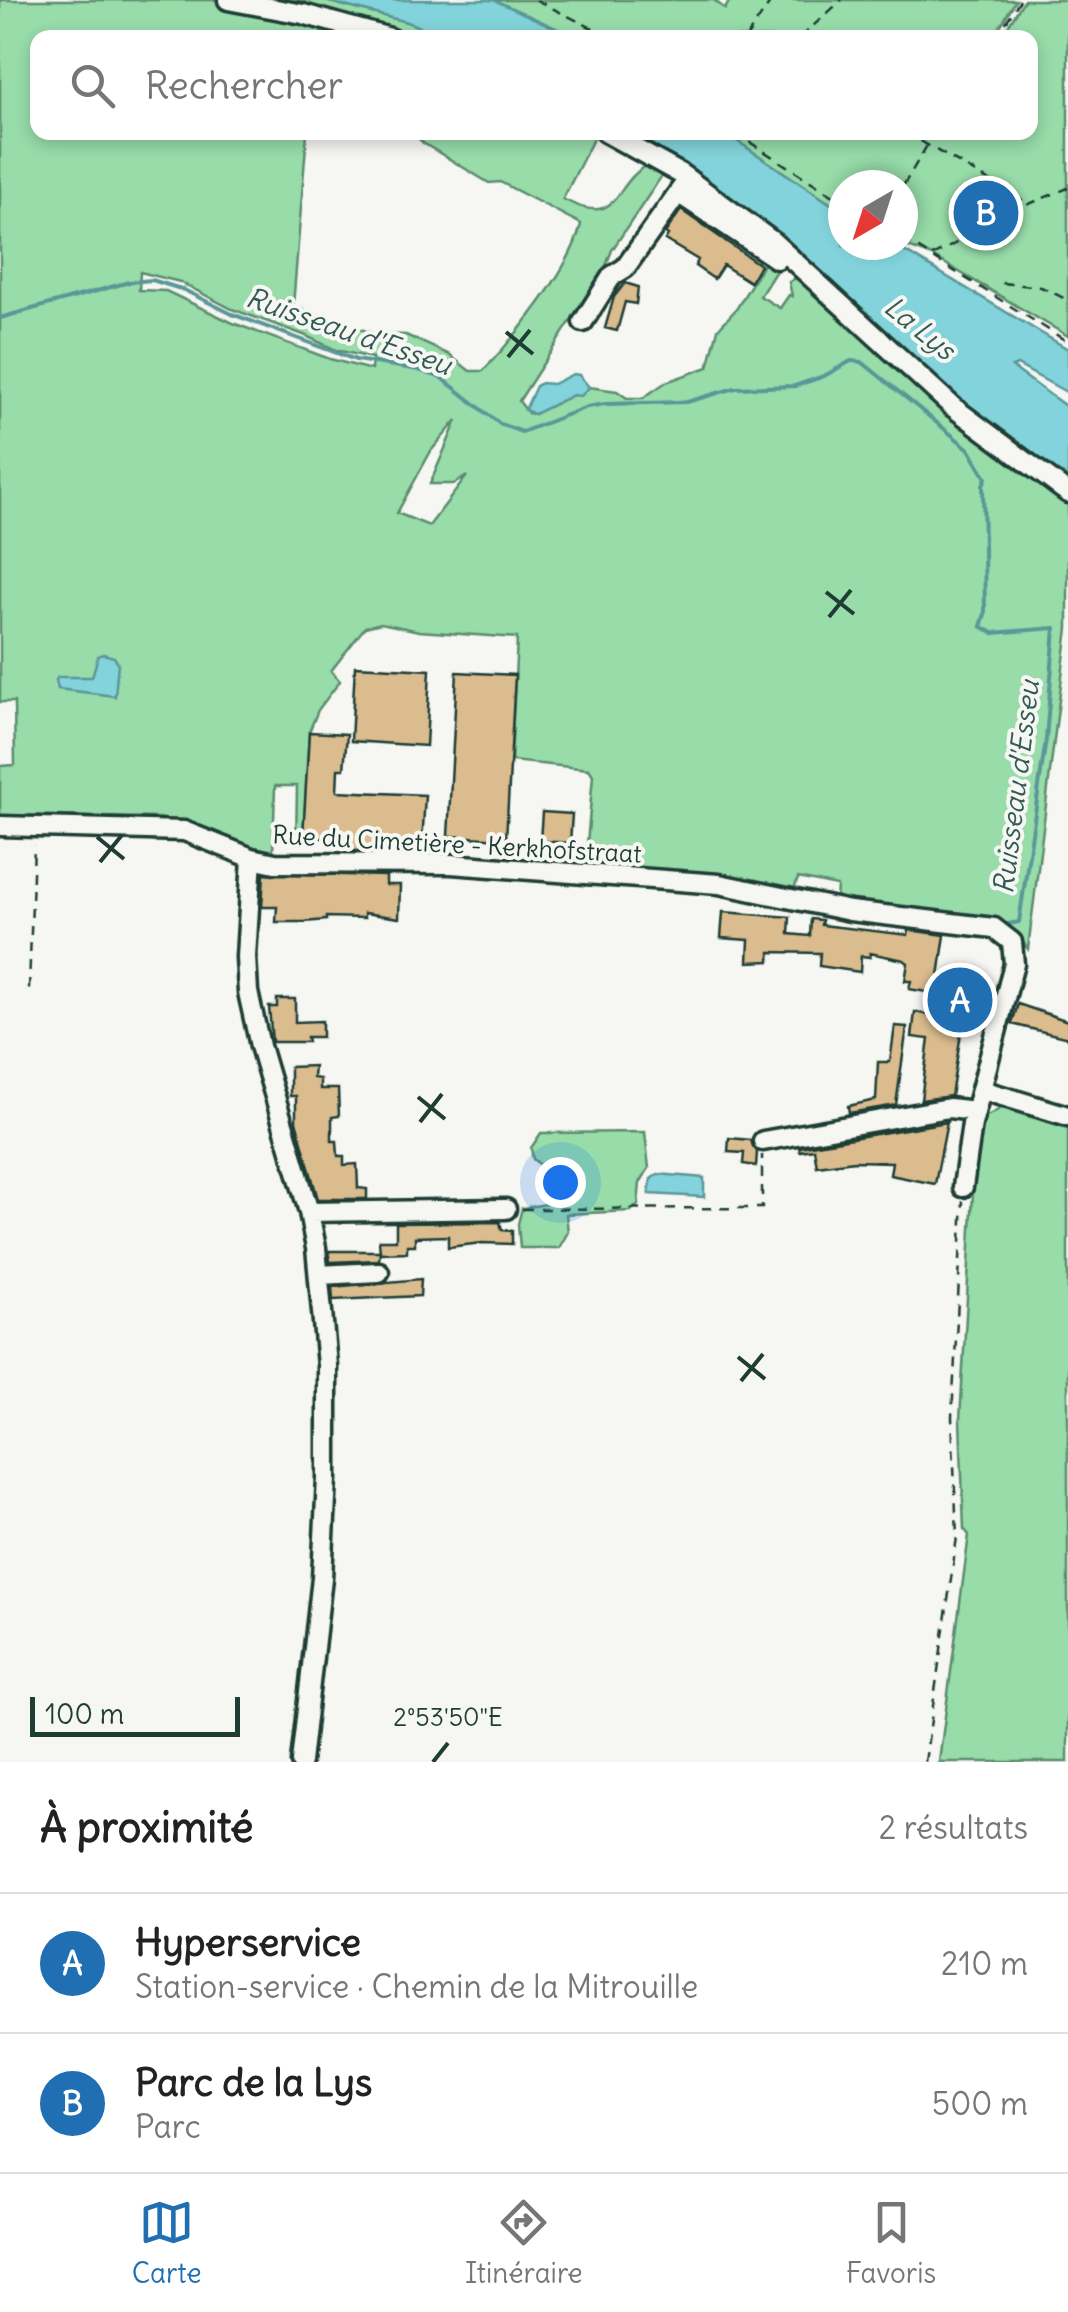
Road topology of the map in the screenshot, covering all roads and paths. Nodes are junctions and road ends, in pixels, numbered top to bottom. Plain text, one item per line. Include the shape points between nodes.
1 (228, 0) edge
2 (536, 0) edge
3 (772, 0) edge
4 (842, 0) edge
5 (1020, 0) edge
6 (361, 30) edge
7 (596, 30) edge
8 (752, 30) edge
9 (810, 30) edge
10 (1001, 30) edge
11 (616, 140) edge
12 (746, 140) edge
13 (918, 140) edge
14 (929, 140) edge
15 (926, 145) junction
16 (912, 170) edge
17 (683, 186) junction
18 (1068, 188) edge
19 (828, 192) edge
20 (1029, 204) junction
21 (918, 248) edge
22 (931, 256) junction
23 (1002, 284) dead end
24 (1068, 300) edge
25 (584, 322) dead end
26 (1068, 342) edge
27 (1068, 493) edge
28 (0, 826) edge
29 (30, 826) junction
30 (252, 858) junction
31 (29, 988) dead end
32 (982, 1090) junction
33 (975, 1112) junction
34 (1068, 1116) edge
35 (762, 1141) joint
36 (963, 1188) joint
37 (506, 1209) joint
38 (308, 1212) junction
39 (378, 1272) dead end
40 (319, 1275) junction
41 (301, 1762) edge
42 (925, 1762) edge

1 - 6 street
2 - 7 path
3 - 8 path
4 - 9 path
5 - 10 path
11 - 17 street
12 - 19 path
13 - 15 path
14 - 15 path
15 - 16 path
15 - 20 path
17 - 25 street
17 - 27 street via 788,266 803,270 902,363
18 - 20 path
20 - 22 path
21 - 22 path
22 - 26 path
23 - 24 path via 1041,287
28 - 29 street, Rue du Cimetière - Kerkhofstraat
29 - 30 street, Rue du Cimetière - Kerkhofstraat via 184,831
29 - 31 path
30 - 32 street, Rue du Cimetière - Kerkhofstraat via 451,864 718,884 850,911 990,927 1008,937 1015,957
30 - 38 street via 248,992
32 - 33 street
32 - 34 street
33 - 35 street via 949,1108
33 - 36 street
35 - 37 path via 762,1208
36 - 42 path via 952,1417 957,1537
37 - 38 street
38 - 40 street
39 - 40 street
40 - 41 street via 327,1478

